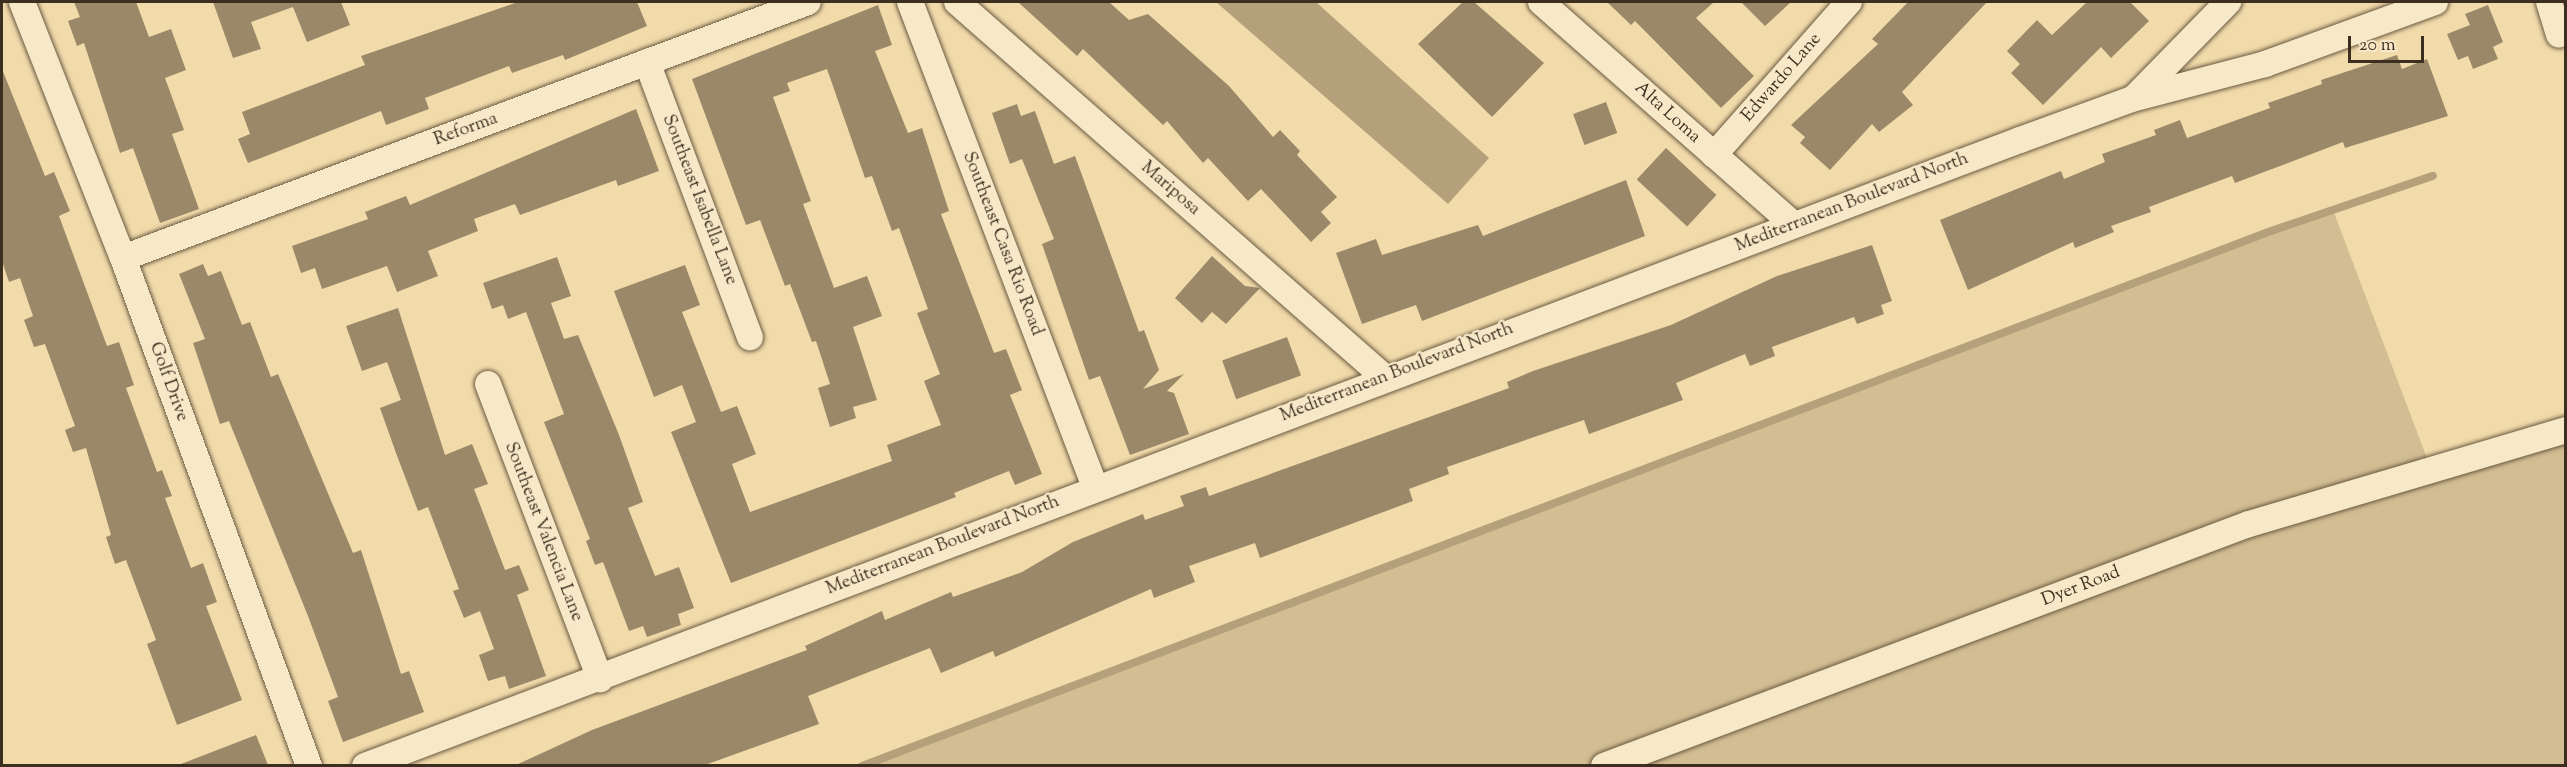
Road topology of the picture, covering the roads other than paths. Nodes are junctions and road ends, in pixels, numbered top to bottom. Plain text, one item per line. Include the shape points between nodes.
1 (22, 2) edge
2 (808, 2) edge
3 (910, 2) edge
4 (957, 2) edge
5 (1541, 2) edge
6 (1849, 2) edge
7 (2228, 2) edge
8 (2435, 2) edge
9 (2549, 2) edge
10 (2559, 34) dead end
11 (647, 62) junction
12 (2132, 99) junction
13 (1714, 155) junction
14 (1794, 225) junction
15 (123, 258) junction
16 (750, 337) dead end
17 (1384, 377) junction
18 (488, 384) dead end
19 (2565, 430) edge
20 (1095, 487) junction
21 (600, 679) junction
22 (309, 765) edge
23 (365, 765) edge
24 (1604, 765) edge

1 - 15 street, Golf Drive
2 - 11 street, Reforma
3 - 20 street, Southeast Casa Rio Road
4 - 17 street, Mariposa
5 - 13 street, Alta Loma
6 - 13 street, Edwardo Lane
7 - 12 street via 2178,58
8 - 12 street, Mediterranean Boulevard North via 2265,64
9 - 10 street
11 - 15 street, Reforma
11 - 16 street, Southeast Isabella Lane
12 - 14 street, Mediterranean Boulevard North
13 - 14 street, Alta Loma
14 - 17 street, Mediterranean Boulevard North
15 - 22 street, Golf Drive
17 - 20 street, Mediterranean Boulevard North
18 - 21 street, Southeast Valencia Lane
19 - 24 street, Dyer Road via 2249,524
20 - 21 street, Mediterranean Boulevard North
21 - 23 street, Mediterranean Boulevard North

